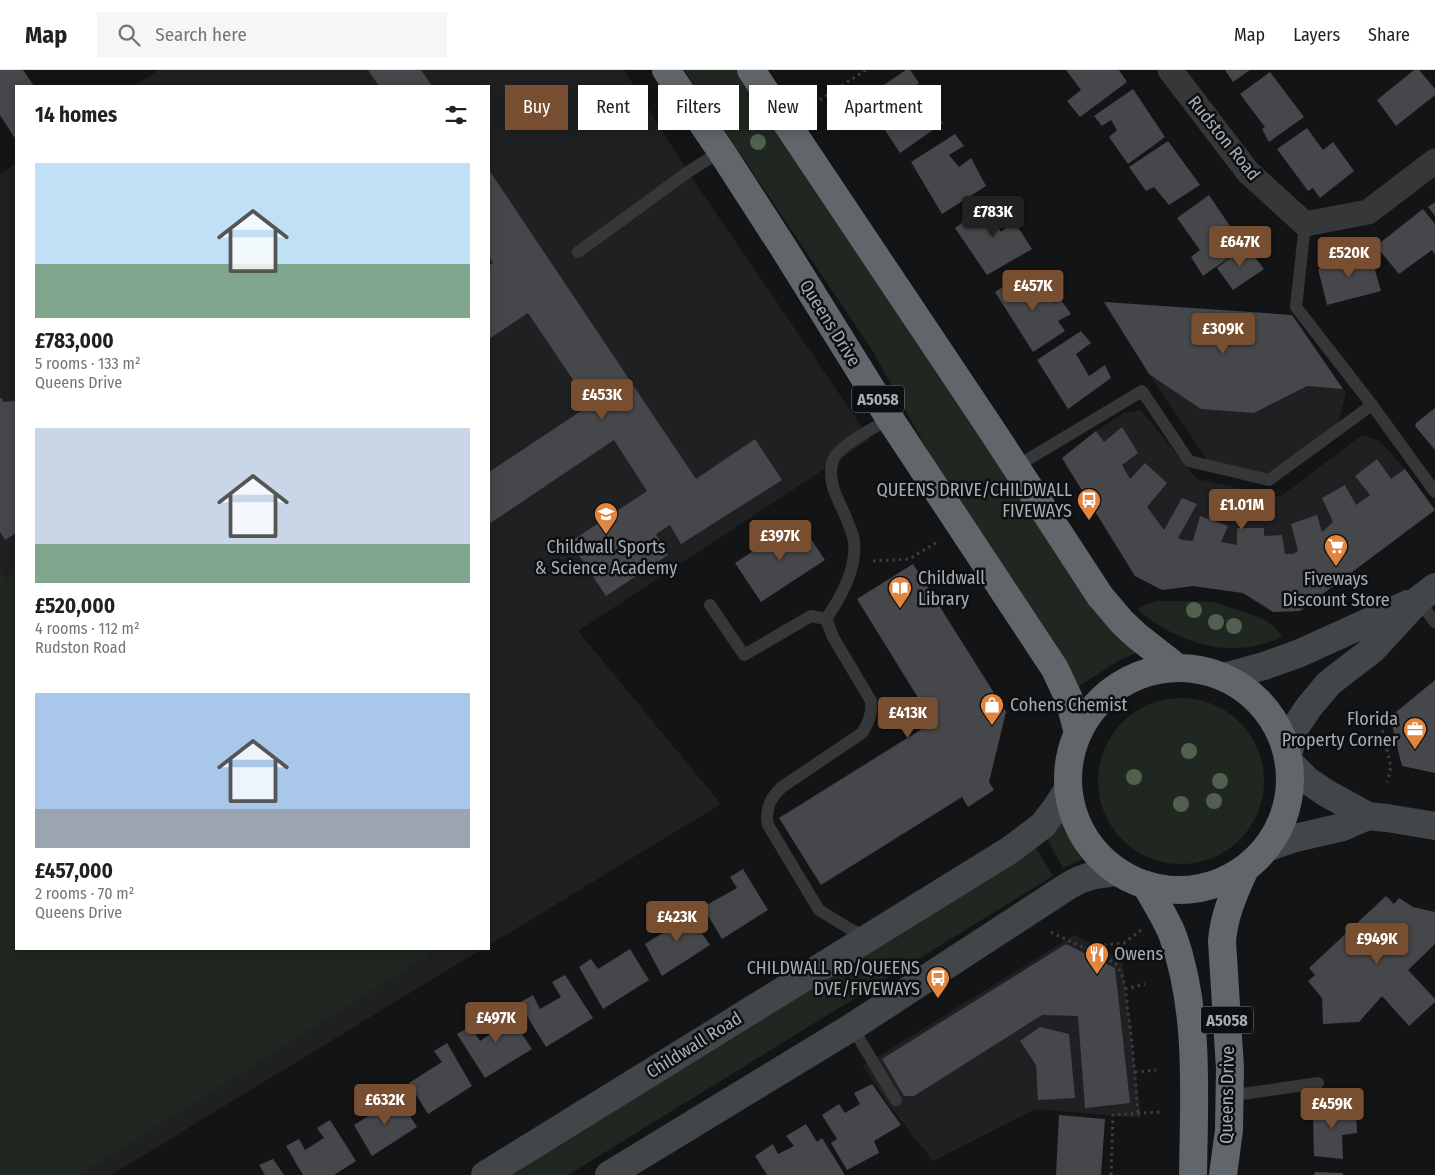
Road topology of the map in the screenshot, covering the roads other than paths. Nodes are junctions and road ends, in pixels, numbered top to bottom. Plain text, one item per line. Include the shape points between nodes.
1 (666, 70) edge
2 (751, 70) edge
3 (1170, 70) edge
4 (721, 151) junction
5 (1435, 161) edge
6 (1305, 224) junction
7 (578, 252) dead end
8 (1372, 405) junction
9 (890, 419) junction
10 (1015, 467) junction
11 (1435, 492) edge
12 (1426, 593) edge
13 (710, 605) dead end
14 (826, 619) junction
15 (1435, 622) edge
16 (1178, 668) junction
17 (1224, 677) junction
18 (1078, 733) junction
19 (1289, 759) junction
20 (1068, 789) junction
21 (1368, 816) junction
22 (1435, 826) edge
23 (1266, 848) junction
24 (1245, 869) junction
25 (1119, 872) junction
26 (1146, 885) junction
27 (868, 937) junction
28 (852, 1027) junction
29 (1318, 1083) dead end
30 (1229, 1096) junction
31 (896, 1100) dead end
32 (485, 1175) edge
33 (609, 1175) edge
34 (1193, 1175) edge
35 (1223, 1175) edge

1 - 4 highway, Queens Drive / A5058
2 - 10 highway
3 - 6 street, Rudston Road via 1248,172
4 - 7 lane
4 - 9 highway, Queens Drive / A5058
5 - 6 street via 1368,212
6 - 8 lane via 1296,307
8 - 10 lane via 1269,480 1190,461 1142,391
8 - 11 lane
9 - 14 lane via 861,434 834,457 831,472 834,490 851,528 854,553 844,586
9 - 18 highway, Queens Drive / A5058 via 1055,669 1069,699
10 - 16 highway via 1100,596 1137,636
12 - 15 lane
12 - 17 main road via 1300,653
12 - 19 main road via 1372,650 1329,683 1309,707 1296,726
13 - 14 lane via 744,655 811,616
14 - 27 lane via 833,637 871,701 870,720 862,733 774,795 766,816 768,825 819,910
16 - 17 highway, A5058 via 1202,670
16 - 18 highway, A5058 via 1147,672 1118,685 1095,706
17 - 19 highway, A5058 via 1254,695 1275,722
18 - 20 highway, A5058 via 1069,763
19 - 21 main road via 1307,780
19 - 23 highway, A5058 via 1290,793 1282,822
20 - 25 highway, A5058 via 1076,822 1089,845
20 - 27 main road, Childwall Road via 1043,825 1010,850
21 - 22 main road
21 - 23 main road via 1343,827
23 - 24 highway, A5058
24 - 26 highway, A5058 via 1214,884 1189,889
24 - 30 highway, Queens Drive / A5058 via 1223,926
25 - 26 highway, A5058
25 - 28 main road via 1080,878
26 - 34 highway, Queens Drive / A5058 via 1172,934 1188,997 1195,1070
27 - 32 main road, Childwall Road
28 - 31 lane
28 - 33 main road
29 - 30 lane
30 - 35 highway, Queens Drive / A5058 via 1229,1130

